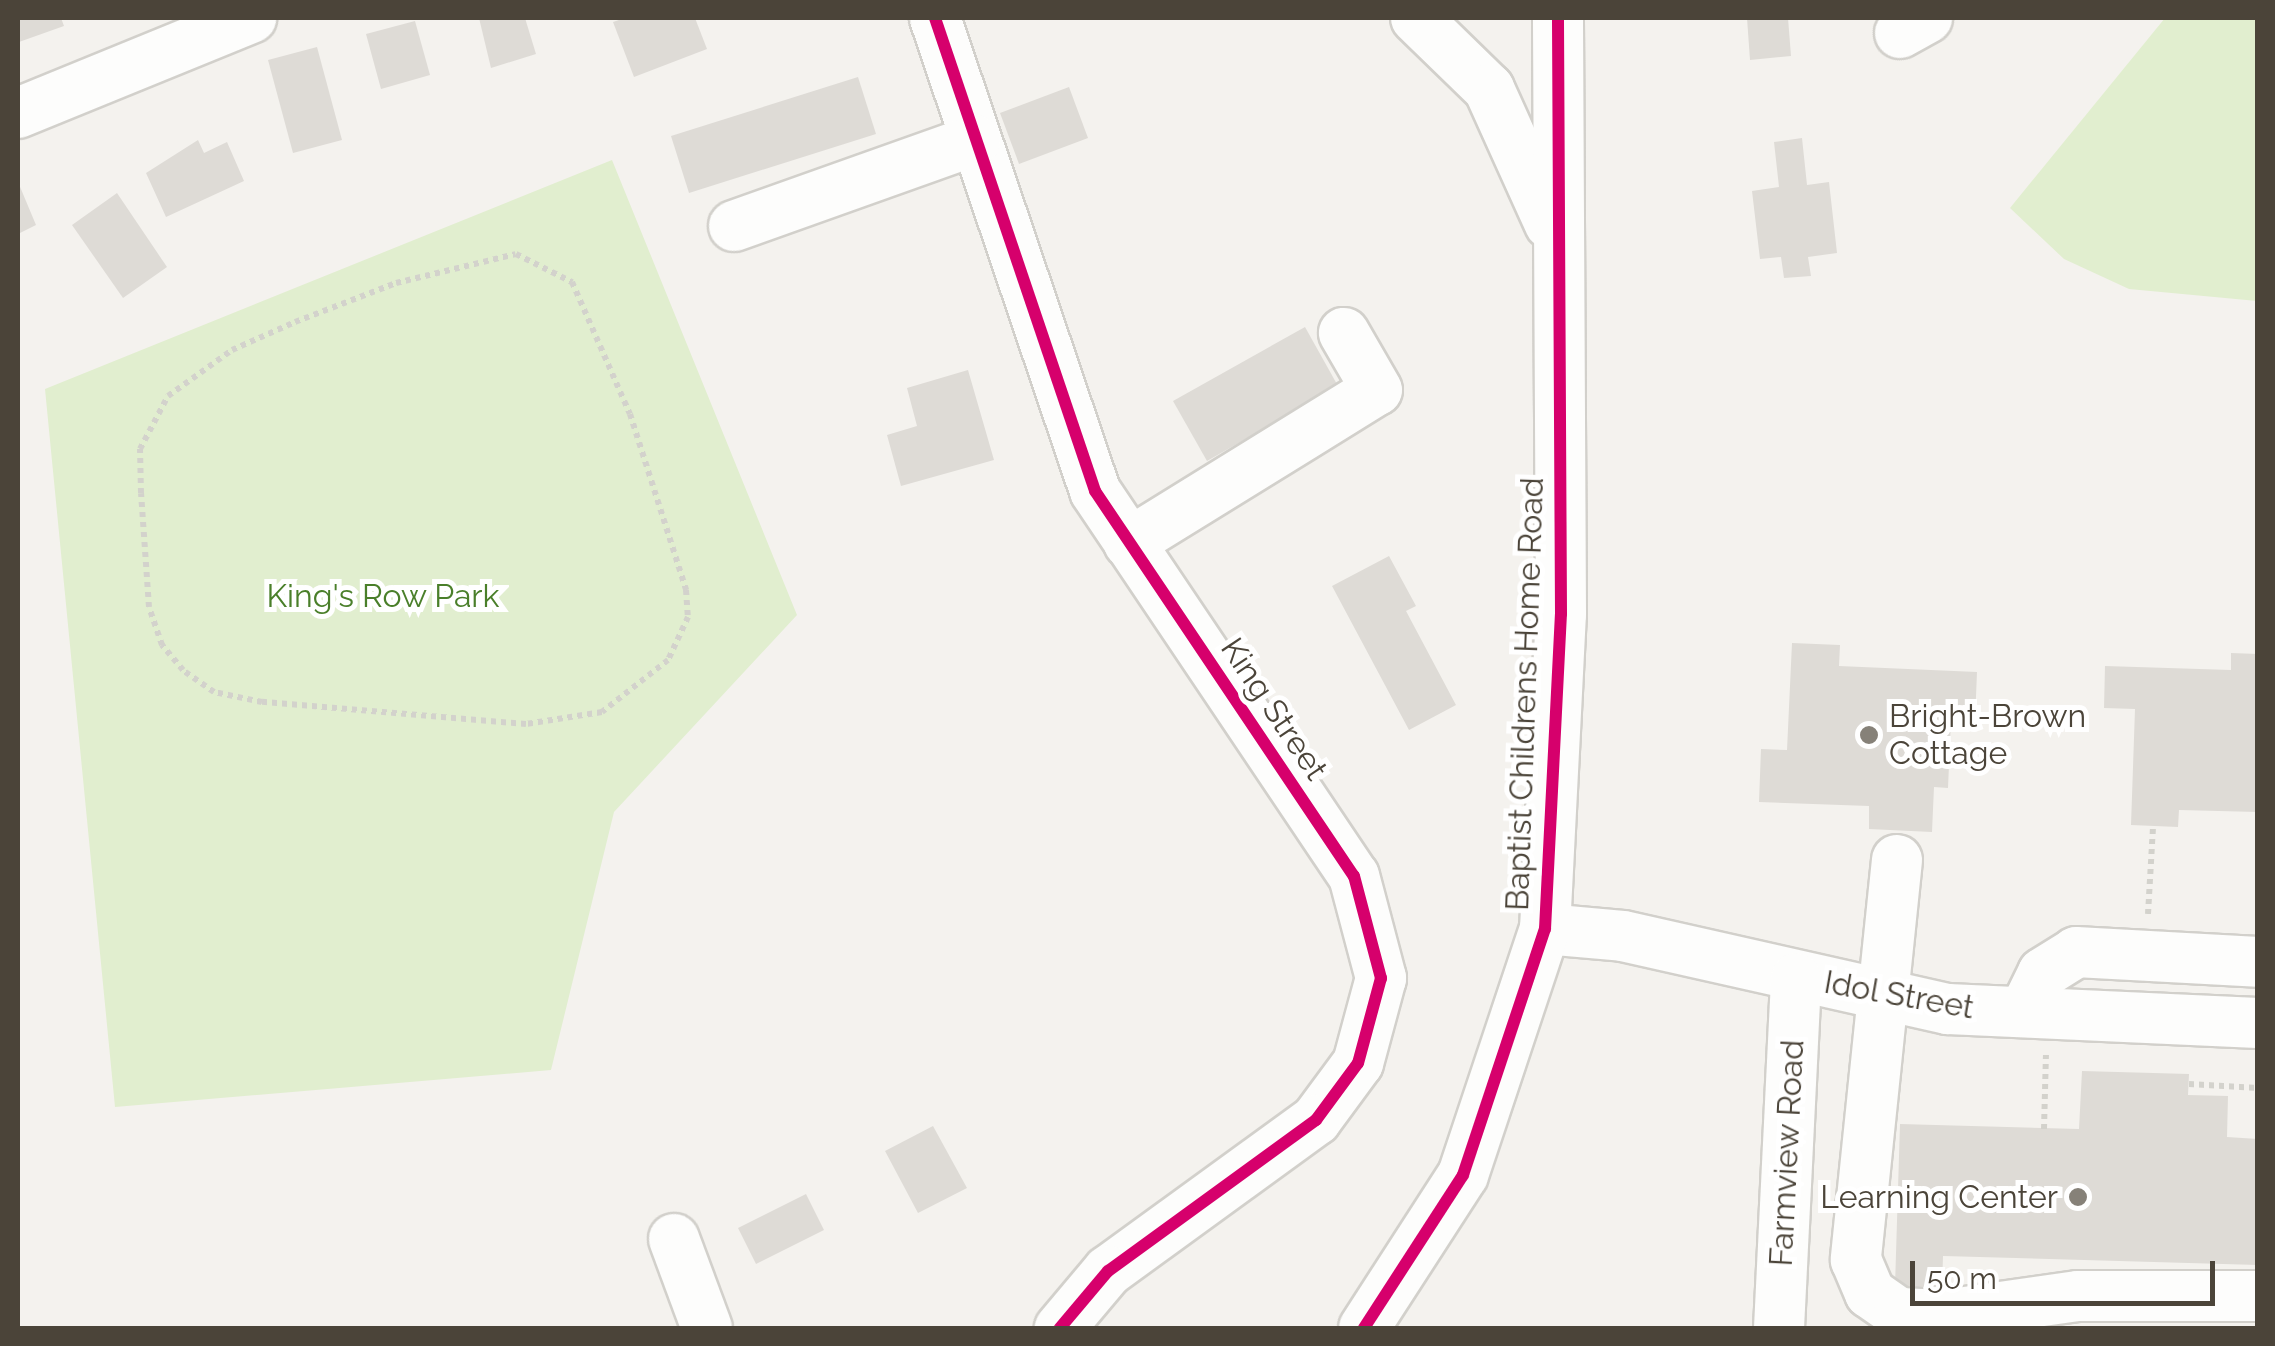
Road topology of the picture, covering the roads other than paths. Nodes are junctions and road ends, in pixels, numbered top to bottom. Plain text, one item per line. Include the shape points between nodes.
1 (251, 18) edge
2 (935, 18) edge
3 (1416, 18) edge
4 (1558, 18) edge
5 (18, 113) edge
6 (975, 140) junction
7 (734, 226) dead end
8 (1558, 242) junction
9 (1344, 334) dead end
10 (1129, 543) junction
11 (1897, 860) dead end
12 (1545, 930) junction
13 (2258, 962) edge
14 (1796, 978) junction
15 (1883, 995) junction
16 (2035, 1013) junction
17 (2258, 1024) edge
18 (674, 1239) dead end
19 (2258, 1296) edge
20 (707, 1328) edge
21 (1060, 1328) edge
22 (1364, 1328) edge
23 (1778, 1328) edge

1 - 5 street
2 - 6 street, King Street
3 - 8 street via 1489,90
4 - 8 street, Baptist Childrens Home Road
6 - 7 street
6 - 10 street, King Street via 1074,444
8 - 12 street, Baptist Childrens Home Road via 1560,614
9 - 10 street via 1377,390
10 - 21 street, King Street via 1354,876 1382,978 1358,1063 1316,1120 1108,1270
11 - 15 street
12 - 14 street, Idol Street via 1623,936
12 - 22 street, Baptist Childrens Home Road via 1463,1175
13 - 16 street via 2146,950 2076,952 2043,973
14 - 15 street, Idol Street
14 - 23 street, Farmview Road
15 - 16 street, Idol Street
15 - 19 street via 1856,1260 1870,1293 1899,1314 1944,1315 2078,1296
16 - 17 street, Idol Street
18 - 20 street

